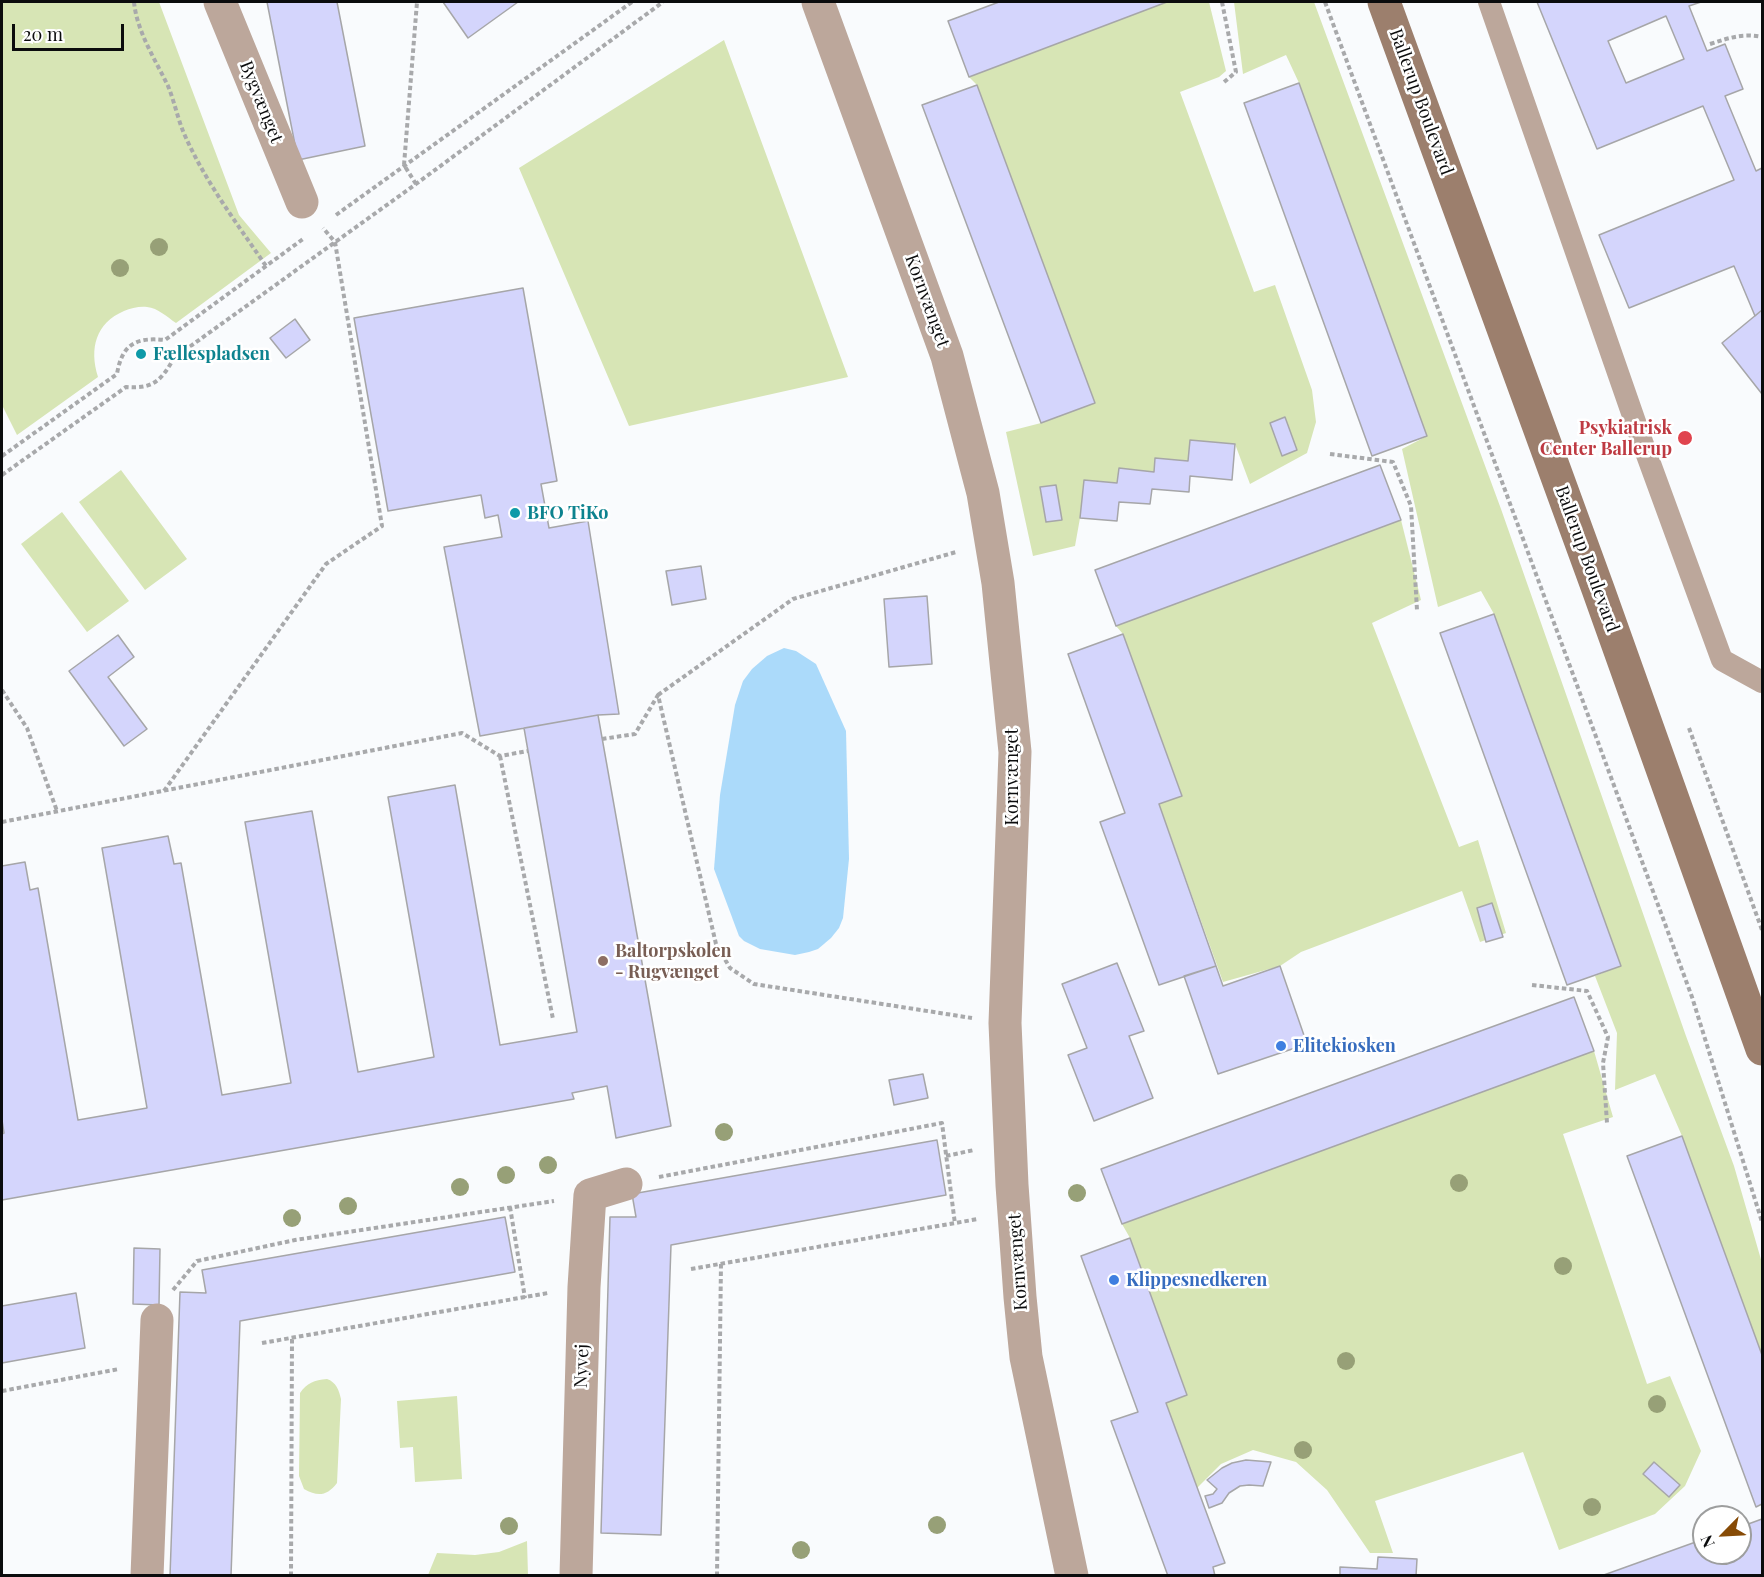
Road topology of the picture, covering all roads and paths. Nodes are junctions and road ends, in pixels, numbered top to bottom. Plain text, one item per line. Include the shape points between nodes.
1 (134, 2) edge
2 (220, 2) edge
3 (417, 2) edge
4 (663, 2) edge
5 (818, 2) edge
6 (1222, 2) edge
7 (1325, 2) edge
8 (1384, 2) edge
9 (1489, 2) edge
10 (1762, 37) edge
11 (1710, 44) dead end
12 (1223, 83) dead end
13 (416, 184) junction
14 (302, 202) joint
15 (334, 242) junction
16 (266, 266) dead end
17 (1330, 454) dead end
18 (2, 475) edge
19 (991, 541) junction
20 (1417, 610) dead end
21 (1762, 682) edge
22 (2, 690) edge
23 (658, 695) junction
24 (602, 739) dead end
25 (528, 751) dead end
26 (501, 756) junction
27 (164, 791) junction
28 (57, 811) junction
29 (2, 822) edge
30 (1532, 985) dead end
31 (553, 1019) dead end
32 (1005, 1023) junction
33 (1762, 1049) edge
34 (1607, 1123) dead end
35 (626, 1184) joint
36 (590, 1195) junction
37 (510, 1207) junction
38 (1762, 1222) edge
39 (721, 1263) junction
40 (691, 1269) dead end
41 (584, 1287) junction
42 (525, 1298) junction
43 (157, 1320) joint
44 (292, 1337) junction
45 (262, 1342) dead end
46 (156, 1362) junction
47 (2, 1391) edge
48 (147, 1575) edge
49 (291, 1575) edge
50 (576, 1575) edge
51 (717, 1575) edge
52 (1072, 1575) edge

1 - 16 path via 146,42 169,89 185,136 210,184
2 - 14 street, Bygvænget
3 - 13 path via 404,165
4 - 13 path
5 - 19 street, Kornvænget via 947,356 983,493
6 - 12 path via 1236,72
7 - 38 path via 1692,997
8 - 33 street, Ballerup Boulevard
9 - 21 lane via 1722,660
10 - 11 path via 1733,36
13 - 15 path
14 - 15 path
15 - 18 path via 174,358 154,383 126,387
15 - 27 path via 382,526 326,564
17 - 20 path via 1393,462 1411,506
19 - 23 path via 793,599
19 - 32 street, Kornvænget via 1015,752
22 - 28 path via 27,728
23 - 24 path via 635,734
23 - 32 path via 716,944 730,968 754,984
25 - 26 path
26 - 27 path via 462,733
26 - 31 path
27 - 28 path
28 - 29 path
30 - 34 path via 1587,991 1608,1037 1603,1063
32 - 52 street, Kornvænget via 1012,1185 1026,1357
35 - 36 street
35 - 39 path via 942,1123 955,1224
36 - 37 path
36 - 41 street, Nyvej
37 - 42 path
37 - 43 path via 295,1240 197,1261 172,1292
39 - 40 path
39 - 51 path
41 - 42 path
41 - 50 street, Nyvej
42 - 44 path
43 - 46 street
44 - 45 path
44 - 49 path
46 - 47 path
46 - 48 street

